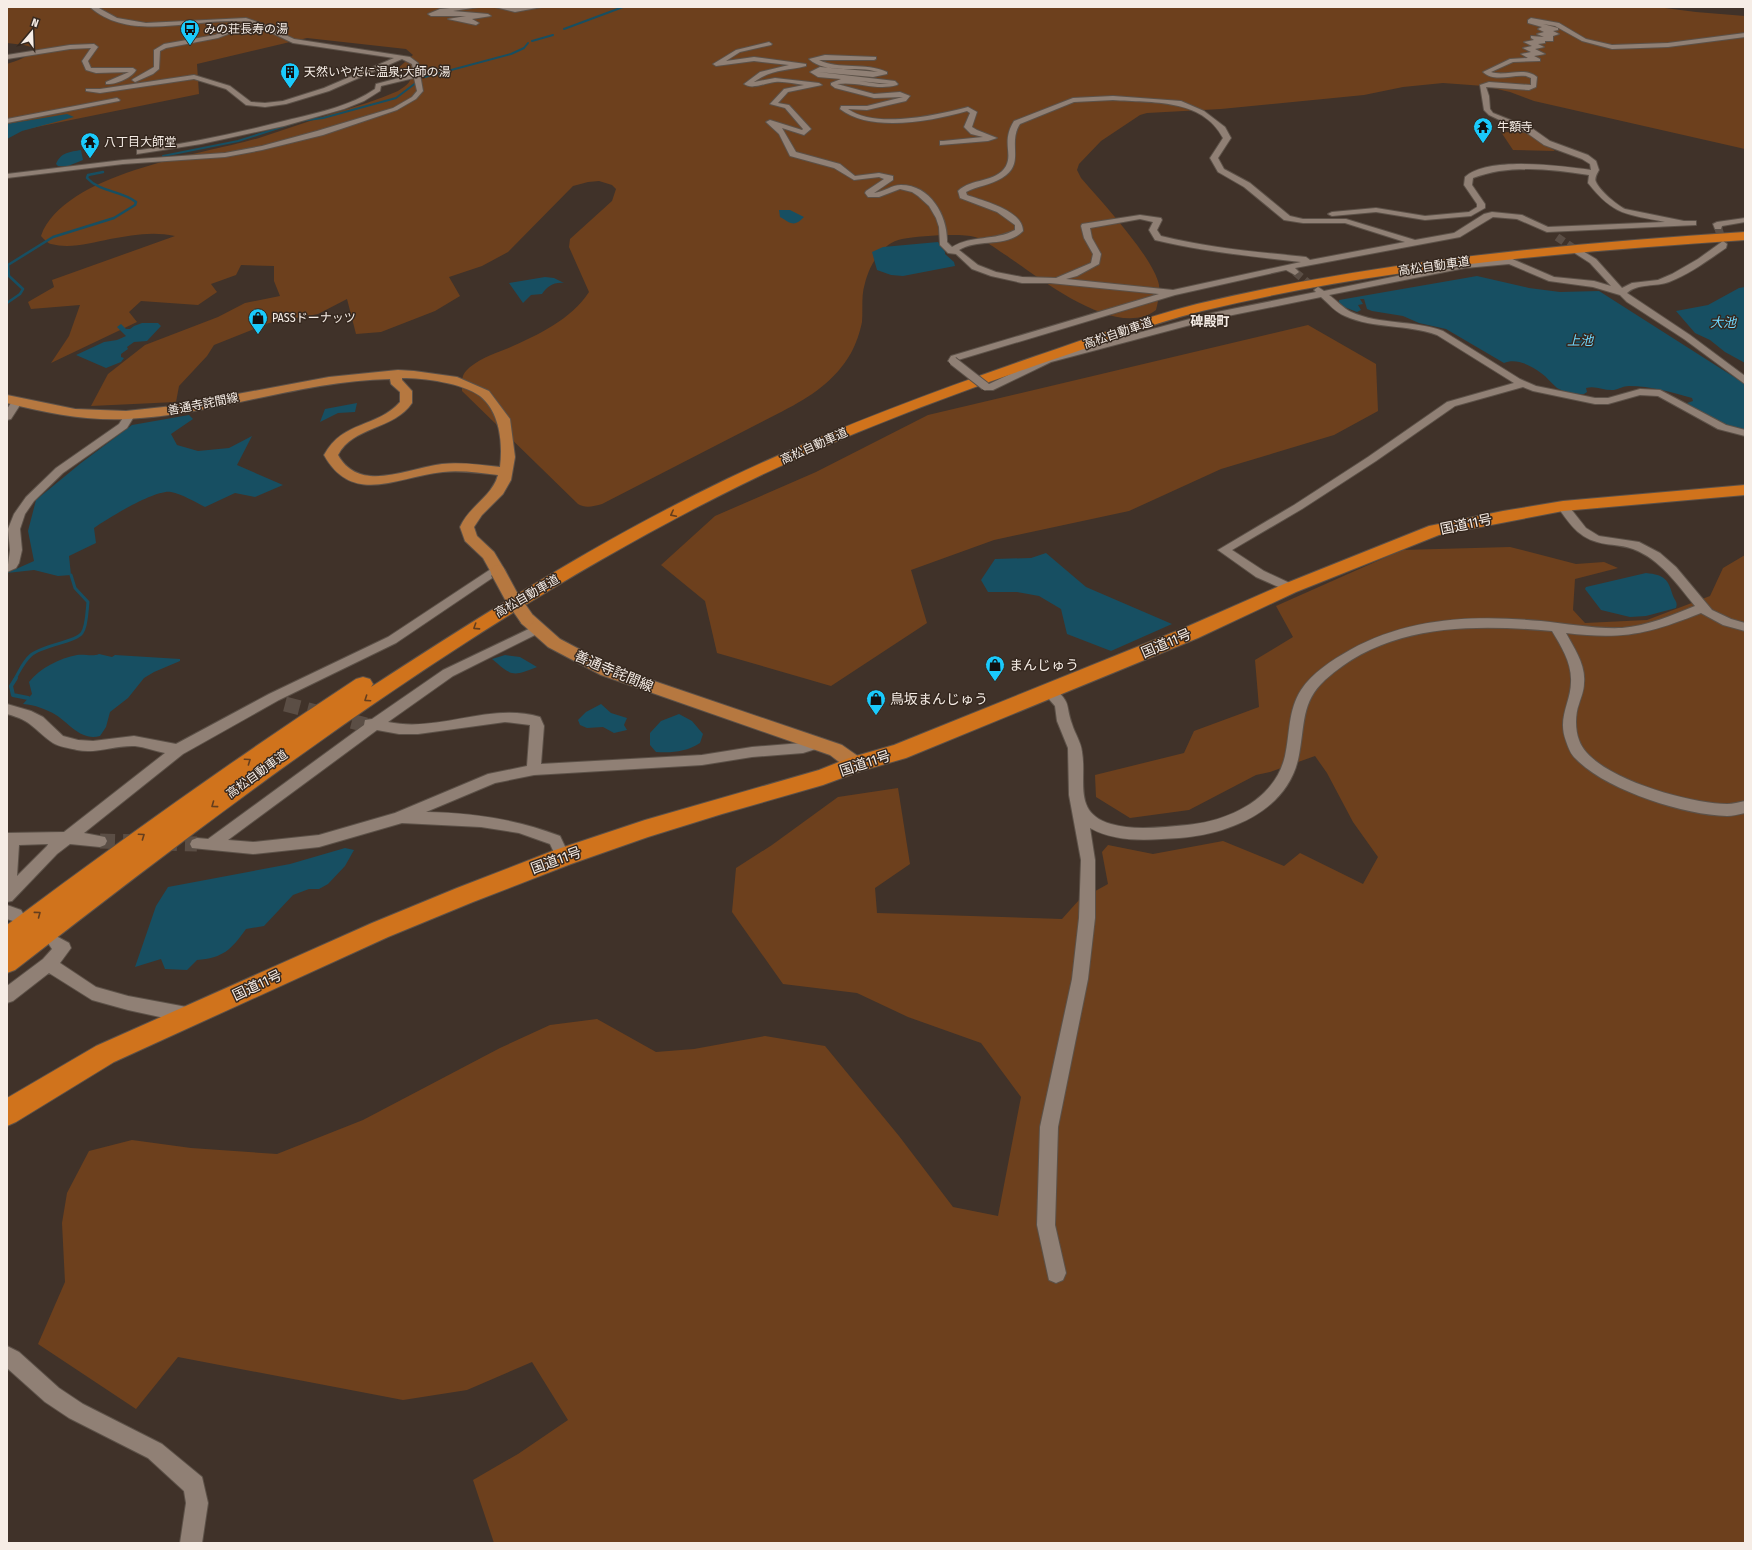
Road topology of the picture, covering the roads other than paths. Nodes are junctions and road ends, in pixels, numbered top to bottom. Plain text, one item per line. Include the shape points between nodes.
1 (93, 7) edge
2 (476, 7) edge
3 (498, 7) edge
4 (505, 7) edge
5 (539, 7) edge
6 (253, 22) junction
7 (476, 23) dead end
8 (1745, 35) edge
9 (769, 44) dead end
10 (7, 57) edge
11 (401, 57) junction
12 (874, 58) dead end
13 (417, 75) junction
14 (88, 90) junction
15 (117, 100) dead end
16 (7, 121) edge
17 (1003, 134) junction
18 (943, 143) dead end
19 (57, 169) junction
20 (1593, 173) junction
21 (7, 176) edge
22 (1745, 220) edge
23 (1303, 221) junction
24 (1682, 223) junction
25 (1693, 223) dead end
26 (1718, 227) dead end
27 (1547, 230) junction
28 (1745, 230) edge
29 (1745, 236) edge
30 (1557, 237) tunnel mouth
31 (1415, 243) junction
32 (1723, 244) dead end
33 (1576, 250) tunnel mouth
34 (950, 251) junction
35 (1315, 262) junction
36 (1050, 280) junction
37 (1313, 287) tunnel mouth
38 (1173, 293) junction
39 (1323, 293) junction
40 (1622, 293) junction
41 (398, 374) junction
42 (1745, 381) edge
43 (1522, 384) junction
44 (12, 401) edge
45 (130, 416) junction
46 (7, 417) edge
47 (1745, 433) edge
48 (505, 472) junction
49 (1745, 490) edge
50 (1563, 506) junction
51 (7, 568) edge
52 (498, 571) junction
53 (1290, 588) junction
54 (1702, 608) junction
55 (532, 624) junction
56 (1556, 627) junction
57 (1745, 627) edge
58 (1049, 691) junction
59 (7, 709) edge
60 (371, 724) junction
61 (814, 744) junction
62 (178, 750) junction
63 (856, 764) junction
64 (534, 770) junction
65 (1079, 806) junction
66 (1745, 807) edge
67 (400, 818) junction
68 (67, 838) junction
69 (9, 839) edge
70 (100, 841) tunnel mouth
71 (197, 844) tunnel mouth
72 (212, 844) junction
73 (563, 857) junction
74 (11, 891) edge
75 (7, 938) edge
76 (56, 943) dead end
77 (7, 962) edge
78 (49, 964) junction
79 (7, 996) edge
80 (192, 1016) junction
81 (7, 1113) edge
82 (1056, 1273) dead end
83 (7, 1356) edge
84 (191, 1543) edge

1 - 6 street via 113,18 129,22
2 - 7 street via 430,14 451,12 488,16 451,19
3 - 4 street
4 - 5 street via 515,10
6 - 11 street via 293,41
6 - 14 street via 216,37 164,46 157,50 157,68 151,73 126,83
8 - 20 street via 1674,44 1619,47 1584,40 1557,24 1530,21 1536,25 1556,29 1541,29 1556,34 1540,34 1551,40 1533,37 1543,42 1527,42 1541,47 1526,48 1542,54 1524,54 1538,60 1512,60 1486,72 1500,76 1526,73 1534,77 1534,86 1523,88 1484,85 1482,88 1486,96 1487,110 1498,119 1530,131 1547,143 1585,157 1593,163
9 - 34 street via 738,51 716,64 754,59 804,65 762,73 747,84 775,80 819,84 786,90 773,104 787,106 807,129 800,132 770,122 786,138 793,154 837,166 854,178 879,175 890,178 872,190 869,193 871,195 880,196 900,187 923,194 941,220 943,243
10 - 14 street via 70,47 94,46 85,61 88,69 133,70 126,77
11 - 13 street via 415,64
11 - 14 street via 341,84 262,105 251,104 243,100 238,93 194,77 100,91
12 - 17 street via 812,59 885,73 873,75 820,70 813,72 818,75 893,82 895,84 880,86 843,81 833,84 879,97 902,94 907,96 904,100 875,107 843,107 846,113 854,116 892,121 940,117 968,109 974,112 968,124 971,130
13 - 19 street via 378,85 378,90 373,94 319,116 224,138
13 - 19 street via 420,91 405,105 291,142 225,155
15 - 16 street
17 - 18 street
17 - 23 street via 1020,121 1073,100 1113,98 1180,102 1202,112 1225,134 1227,138 1224,145 1216,152 1214,158 1221,170 1247,184 1283,217
17 - 34 street via 1014,158 1012,164 1005,173 961,193 969,199 1000,208 1015,220 1020,227 1019,231 1004,238 959,244
19 - 21 street
20 - 23 street via 1554,167 1524,167 1476,174 1469,177 1468,185 1481,208 1471,214 1425,218 1369,210
20 - 24 street via 1592,183 1595,188 1622,211
22 - 26 street via 1722,222 1717,224
23 - 31 street via 1346,221
24 - 25 street
24 - 27 street
27 - 30 street
27 - 31 street via 1519,217 1492,214 1457,235
75 -> 28 highway, 高松自動車道 via 130,845 286,735 494,601 631,522 749,463 857,417 979,370 1157,310 1222,294 1281,282 1443,257 1620,239
29 -> 77 highway, 高松自動車道 via 1460,262 1230,300 1168,316 987,377 866,423 740,479 637,533 503,610 417,665 251,779
31 - 35 street
32 - 40 street via 1706,259 1662,282 1630,286
33 - 40 street via 1593,261
34 - 36 street via 959,252 975,267 994,274 1022,280
35 - 36 street via 1282,256 1233,253 1165,240 1158,238 1153,230 1158,220 1140,217 1085,226 1097,254 1095,264 1074,274
35 - 38 street via 1291,270
36 - 38 street
37 - 39 street
38 - 39 street, bridge via 954,358 953,361 989,388 1048,360 1083,350 1212,316
39 - 40 street via 1497,261 1517,263 1552,279 1594,284
39 - 43 street via 1347,314 1371,321 1429,328 1440,333
40 - 42 street
41 - 45 main road, 善通寺詫間線 via 344,377 165,412
41 - 48 main road, 善通寺詫間線 via 448,378 473,388 495,404 507,429 508,458
41 - 48 main road via 395,381 406,391 406,403 395,414 347,436 334,447 331,455 341,470 366,480 387,480 444,468
43 - 47 street via 1555,394 1595,401 1608,401 1640,392 1660,393 1722,427
43 - 53 street via 1451,404 1305,503 1224,550 1260,574
44 - 45 main road, 善通寺詫間線 via 74,414
44 - 46 street
45 - 51 street via 123,426 59,472 24,505 13,529 16,551 12,565
48 - 52 main road, 善通寺詫間線 via 500,490 475,512 467,527 470,538 489,555
49 - 50 highway, 国道11号
50 - 53 highway, 国道11号 via 1435,530
50 - 54 street via 1582,531 1596,539 1635,545 1656,556 1672,570
52 - 55 main road, 善通寺詫間線, bridge via 511,596
52 - 62 street via 392,640 280,700 220,725
53 - 58 highway, 国道11号 via 1191,633
54 - 56 street via 1651,628 1626,632
54 - 57 street via 1715,618
55 - 60 street via 448,673
55 - 61 main road, 善通寺詫間線 via 554,643 607,671
56 - 65 street via 1496,622 1434,625 1412,629 1380,640 1350,656 1321,676 1306,693 1301,703 1291,760 1272,795 1251,811 1227,823 1186,832 1129,834 1096,824
56 - 66 street via 1569,650 1577,673 1577,693 1571,715 1572,741 1578,754 1587,763 1620,782 1664,798 1711,808 1729,810
58 - 63 highway, 国道11号 via 899,752
58 - 65 street via 1062,704 1064,722 1077,755 1075,795
59 - 62 street via 26,714 38,721 59,740 78,745 93,746 134,741
60 - 64 street via 404,730 488,719 526,717 536,721 538,726
60 - 72 street
61 - 63 main road, 善通寺詫間線 via 836,750
61 - 64 street via 803,748 689,761
62 - 68 street
63 - 73 highway, 国道11号 via 823,777 722,805
64 - 67 street via 493,778
65 - 82 street via 1088,860 1087,918 1080,979 1049,1127 1046,1225
67 - 72 street via 319,841 253,848
67 - 73 street via 461,818 533,830 555,840
68 - 69 street
68 - 70 street
68 - 74 street
69 - 74 street
71 - 72 street
73 - 80 highway, 国道11号 via 380,930
76 - 78 street via 63,948
78 - 79 street
78 - 80 street via 92,993
80 - 81 highway, 国道11号 via 105,1054
83 - 84 street via 52,1395 76,1411 155,1451 194,1485 197,1503

